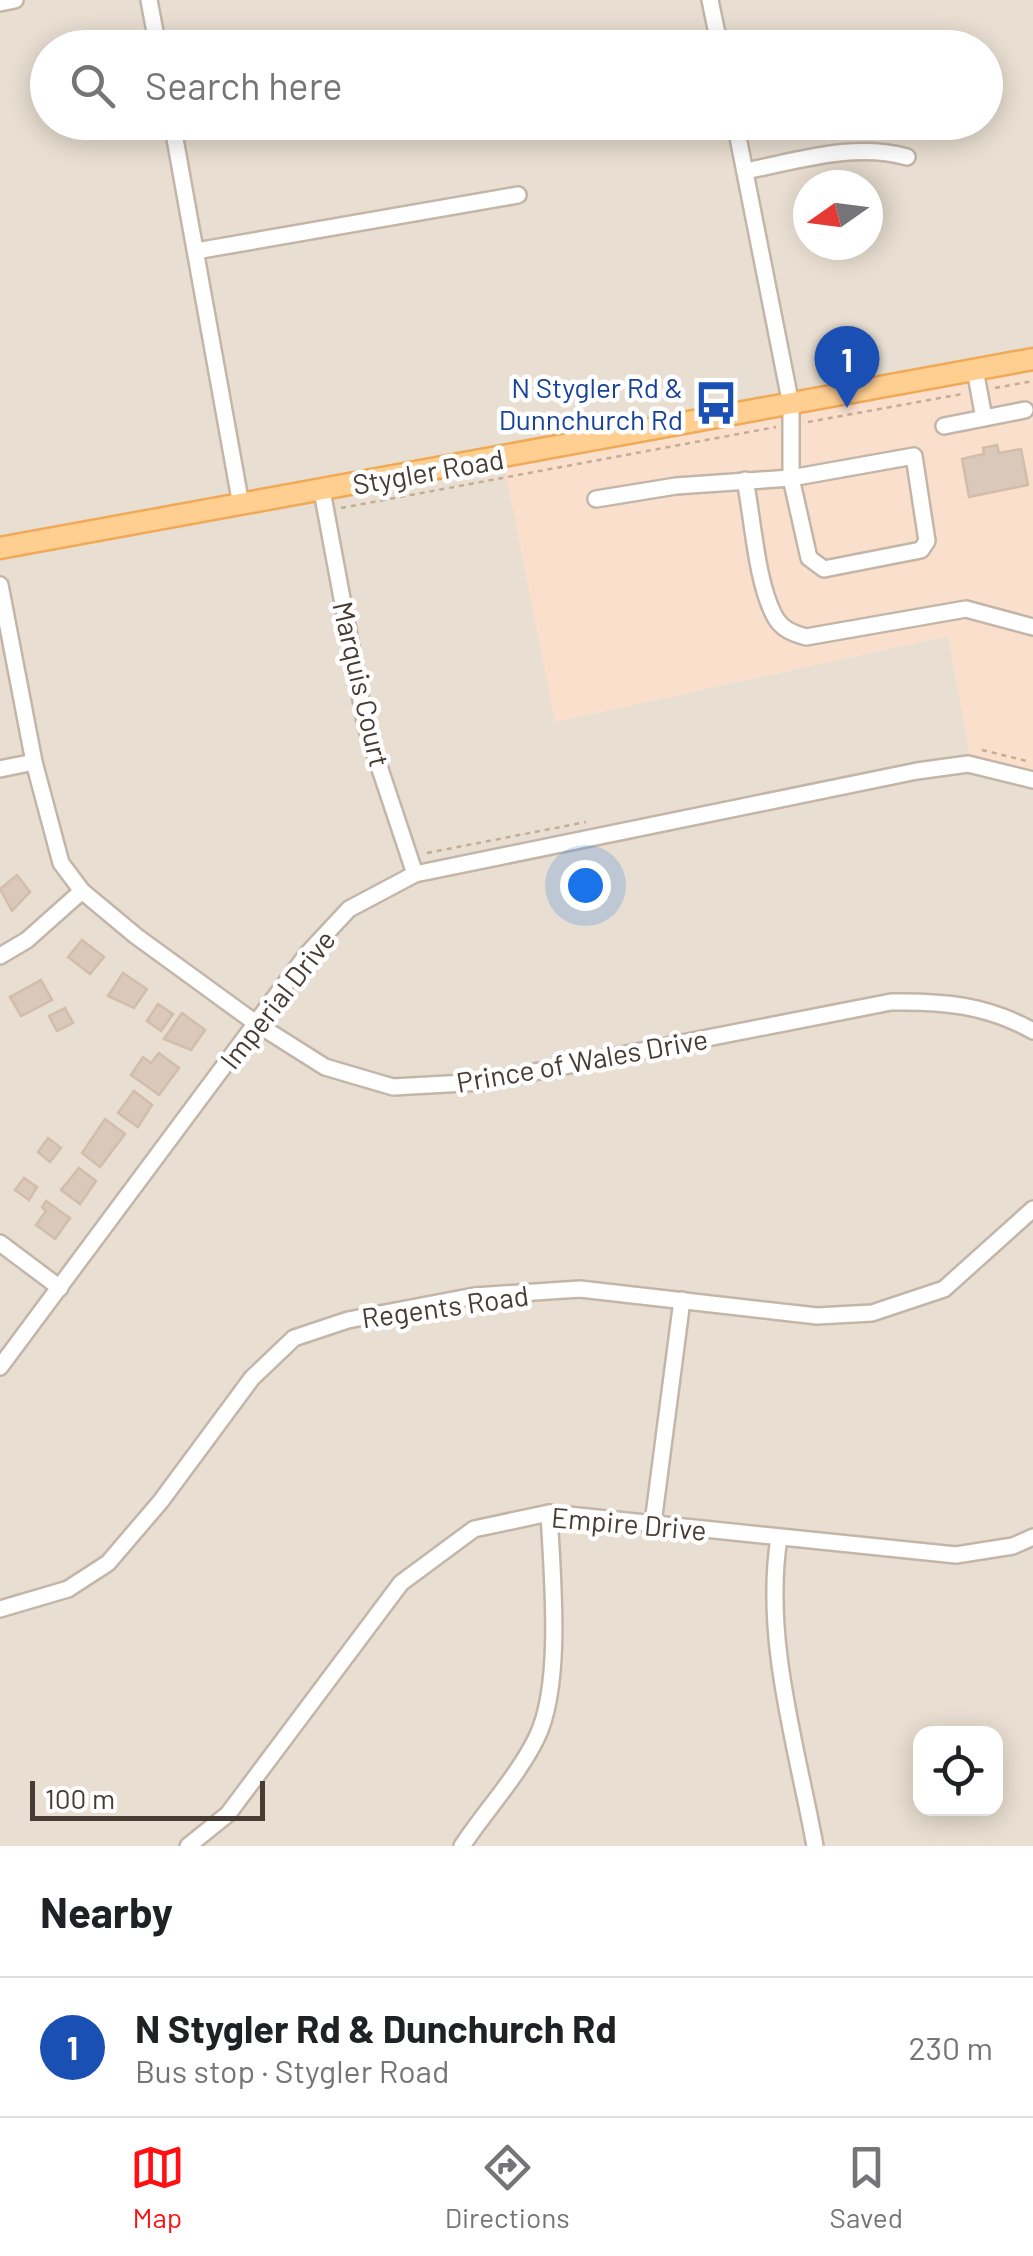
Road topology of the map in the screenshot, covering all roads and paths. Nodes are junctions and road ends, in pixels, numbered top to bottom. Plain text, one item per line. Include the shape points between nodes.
1 (15, 0) edge
2 (149, 0) edge
3 (710, 0) edge
4 (0, 3) edge
5 (155, 30) edge
6 (716, 30) edge
7 (175, 140) edge
8 (739, 140) edge
9 (907, 157) dead end
10 (745, 171) junction
11 (518, 195) dead end
12 (196, 251) junction
13 (1033, 359) edge
14 (977, 381) junction
15 (1033, 381) edge
16 (791, 404) junction
17 (1025, 410) dead end
18 (984, 418) junction
19 (806, 423) dead end
20 (944, 426) dead end
21 (782, 427) dead end
22 (791, 478) junction
23 (745, 480) junction
24 (322, 490) junction
25 (596, 499) dead end
26 (241, 504) junction
27 (342, 514) dead end
28 (0, 548) edge
29 (0, 585) edge
30 (1033, 627) edge
31 (972, 749) dead end
32 (34, 762) junction
33 (1033, 764) edge
34 (0, 769) edge
35 (1033, 780) edge
36 (596, 820) dead end
37 (424, 852) dead end
38 (415, 874) junction
39 (82, 891) junction
40 (0, 956) edge
41 (257, 1024) junction
42 (1033, 1030) edge
43 (1033, 1209) edge
44 (0, 1243) edge
45 (60, 1288) junction
46 (682, 1300) junction
47 (0, 1367) edge
48 (549, 1513) junction
49 (654, 1523) junction
50 (1033, 1537) edge
51 (779, 1538) junction
52 (0, 1609) edge
53 (188, 1846) edge
54 (462, 1846) edge
55 (812, 1846) edge

1 - 4 street
2 - 5 street
3 - 6 street
7 - 12 street
8 - 10 street
9 - 10 street via 879,149 850,151
10 - 16 street
11 - 12 street
12 - 26 street
13 - 14 main road, Stygler Road
14 - 15 path
14 - 16 main road, Stygler Road
14 - 18 street
14 - 19 path
16 - 22 street
16 - 24 main road, Stygler Road
17 - 18 street
18 - 20 street
21 - 27 path via 344,506
22 - 22 street via 914,456 927,541 921,550 816,566 808,558
22 - 23 street
23 - 25 street
23 - 30 street via 766,588 786,631 806,637 966,609
24 - 26 main road, Stygler Road
24 - 38 street, Marquis Court via 366,727
26 - 28 main road, Stygler Road
29 - 32 street, Prince of Wales Drive
31 - 33 path
32 - 34 street
32 - 39 street, Prince of Wales Drive via 61,863
35 - 38 street, Imperial Drive via 968,764 917,771
36 - 37 path
38 - 41 street, Imperial Drive via 349,910
39 - 40 street
39 - 41 street, Prince of Wales Drive
41 - 42 street, Prince of Wales Drive via 325,1068 393,1088 482,1082 891,1002 946,1001 1004,1015
41 - 45 street, Imperial Drive
43 - 46 street, Regents Road via 944,1289 872,1313 818,1316
44 - 45 street
45 - 47 street, Imperial Drive
46 - 49 street
46 - 52 street, Regents Road via 580,1289 474,1296 348,1320 294,1338 252,1378 108,1563 68,1589
48 - 49 street, Empire Drive
48 - 53 street, Empire Drive via 474,1529 401,1583 228,1814
48 - 54 street via 554,1597 548,1702 524,1759
49 - 51 street, Empire Drive
50 - 51 street, Empire Drive via 956,1555
51 - 55 street via 777,1639

